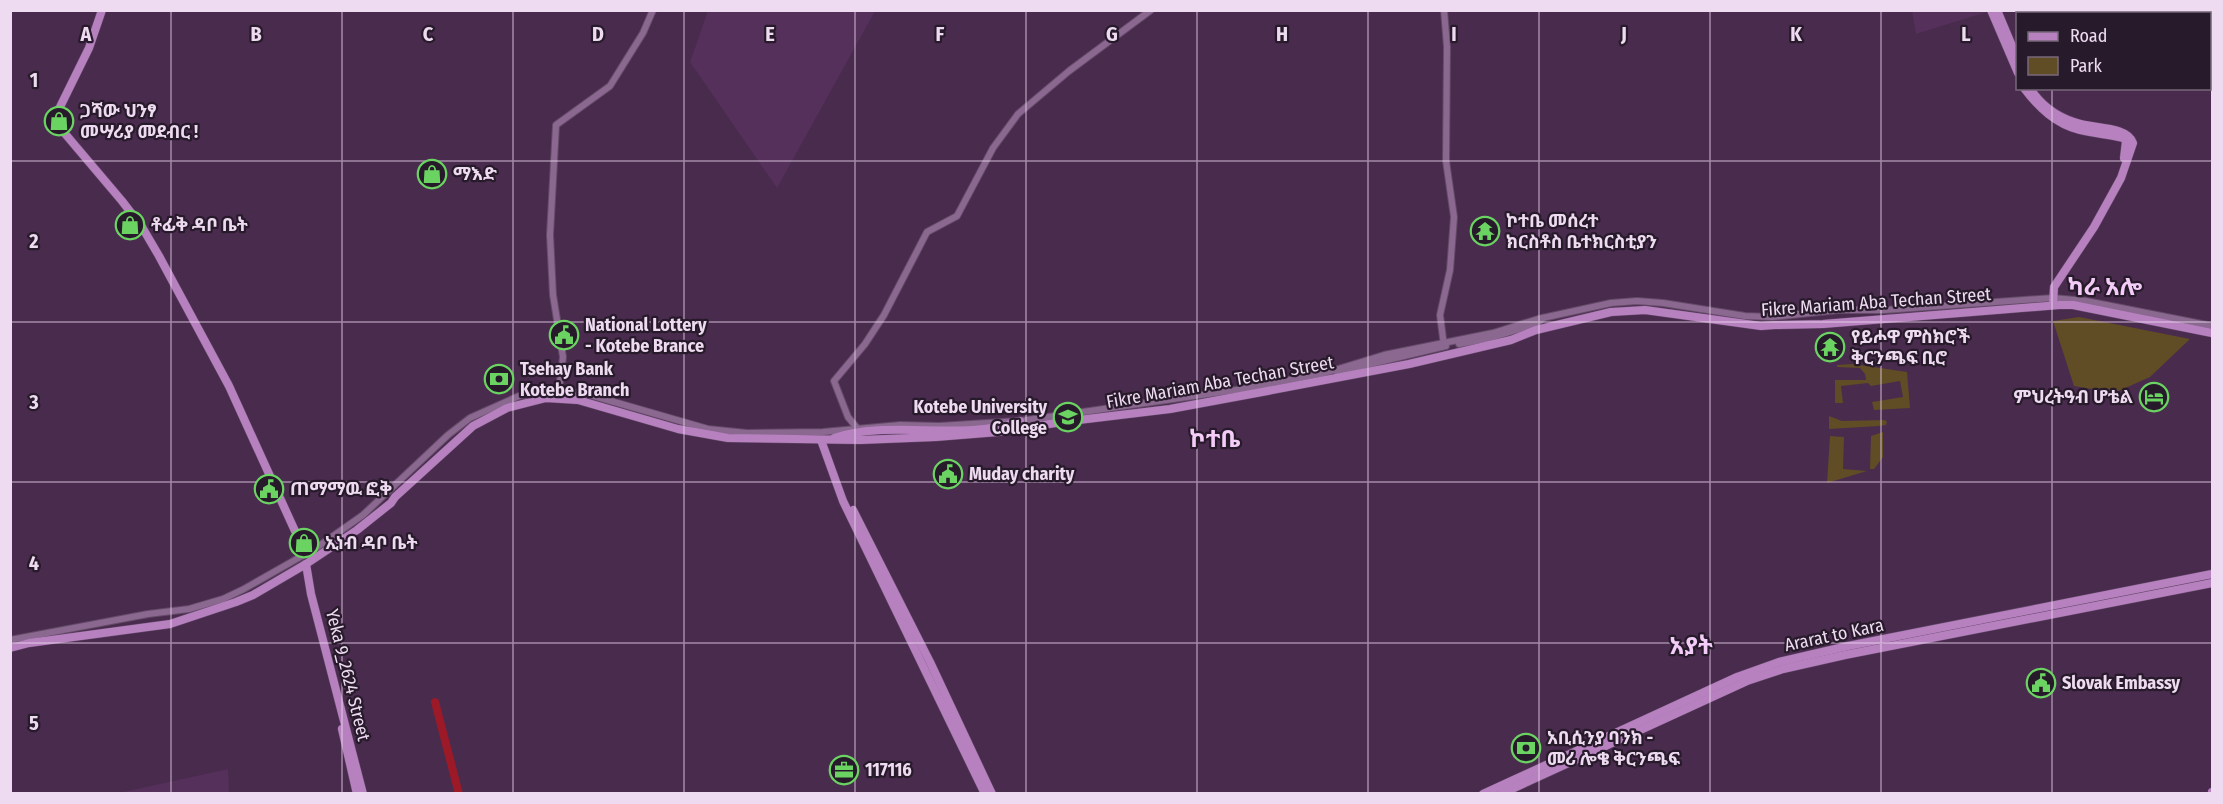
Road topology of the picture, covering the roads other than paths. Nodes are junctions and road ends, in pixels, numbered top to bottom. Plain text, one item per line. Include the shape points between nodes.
1 (102, 10) edge
2 (653, 10) edge
3 (1151, 10) edge
4 (1444, 10) edge
5 (1992, 10) edge
6 (1998, 10) edge
7 (2016, 55) edge
8 (2016, 68) edge
9 (2026, 90) edge
10 (2032, 90) edge
11 (2050, 301) junction
12 (2212, 326) edge
13 (2212, 333) edge
14 (1444, 345) junction
15 (1335, 371) junction
16 (1327, 380) junction
17 (558, 394) junction
18 (848, 417) junction
19 (1020, 421) junction
20 (857, 428) junction
21 (845, 429) junction
22 (825, 440) junction
23 (308, 553) junction
24 (306, 564) junction
25 (297, 569) junction
26 (2212, 574) edge
27 (305, 579) junction
28 (2212, 583) edge
29 (2075, 606) junction
30 (10, 640) edge
31 (10, 648) edge
32 (935, 679) junction
33 (1697, 699) junction
34 (357, 794) edge
35 (363, 794) edge
36 (985, 794) edge
37 (992, 794) edge
38 (1482, 794) edge
39 (1501, 794) edge

1 - 23 main road via 56,123 122,201 159,256 224,376
2 - 17 street via 610,86 556,125 550,235 554,305 563,357
3 - 18 street via 1018,114 993,148 957,216 927,232 884,315 865,344 836,376 835,386
4 - 14 street via 1446,161 1454,217 1450,270 1441,308
5 - 8 main road
6 - 7 main road
9 - 11 main road via 2041,109 2062,123 2126,141 2117,176 2052,280
10 - 11 main road via 2056,114 2082,125 2124,133 2133,143 2121,178 2057,281
11 - 12 street via 2086,301
11 - 13 main road, Fikre Mariam Aba Techan Street
11 - 14 street via 1838,310 1761,318 1637,301 1543,318
11 - 16 main road, Fikre Mariam Aba Techan Street via 1768,326 1645,310 1611,312 1473,350
14 - 15 street
15 - 16 main road
15 - 19 street via 1243,389
16 - 22 main road, Fikre Mariam Aba Techan Street via 1170,409 998,432
17 - 21 street via 590,395 708,429 770,434
17 - 22 main road, Fikre Mariam Aba Techan Street via 706,435 748,440
17 - 23 street via 519,396 470,418 366,512
17 - 24 main road, Fikre Mariam Aba Techan Street via 486,417 374,517
18 - 20 street
18 - 21 street
19 - 20 street
19 - 22 main road via 973,429 868,431
20 - 21 street
22 - 32 main road via 843,501
23 - 30 street via 244,589 202,606
24 - 25 main road, Fikre Mariam Aba Techan Street
24 - 27 main road, Yeka 9_2624 Street
25 - 27 main road, Yeka 9_2624 Street
25 - 31 main road, Fikre Mariam Aba Techan Street via 253,595 170,624
26 - 29 main road, Ararat to Kara
27 - 34 main road, Yeka 9_2624 Street
27 - 35 main road, Yeka 9_2624 Street
28 - 29 main road, Ararat to Kara
29 - 33 main road, Ararat to Kara via 1794,658 1761,668
32 - 36 main road
32 - 37 main road
33 - 38 main road, Ararat to Kara
33 - 39 main road, Ararat to Kara

